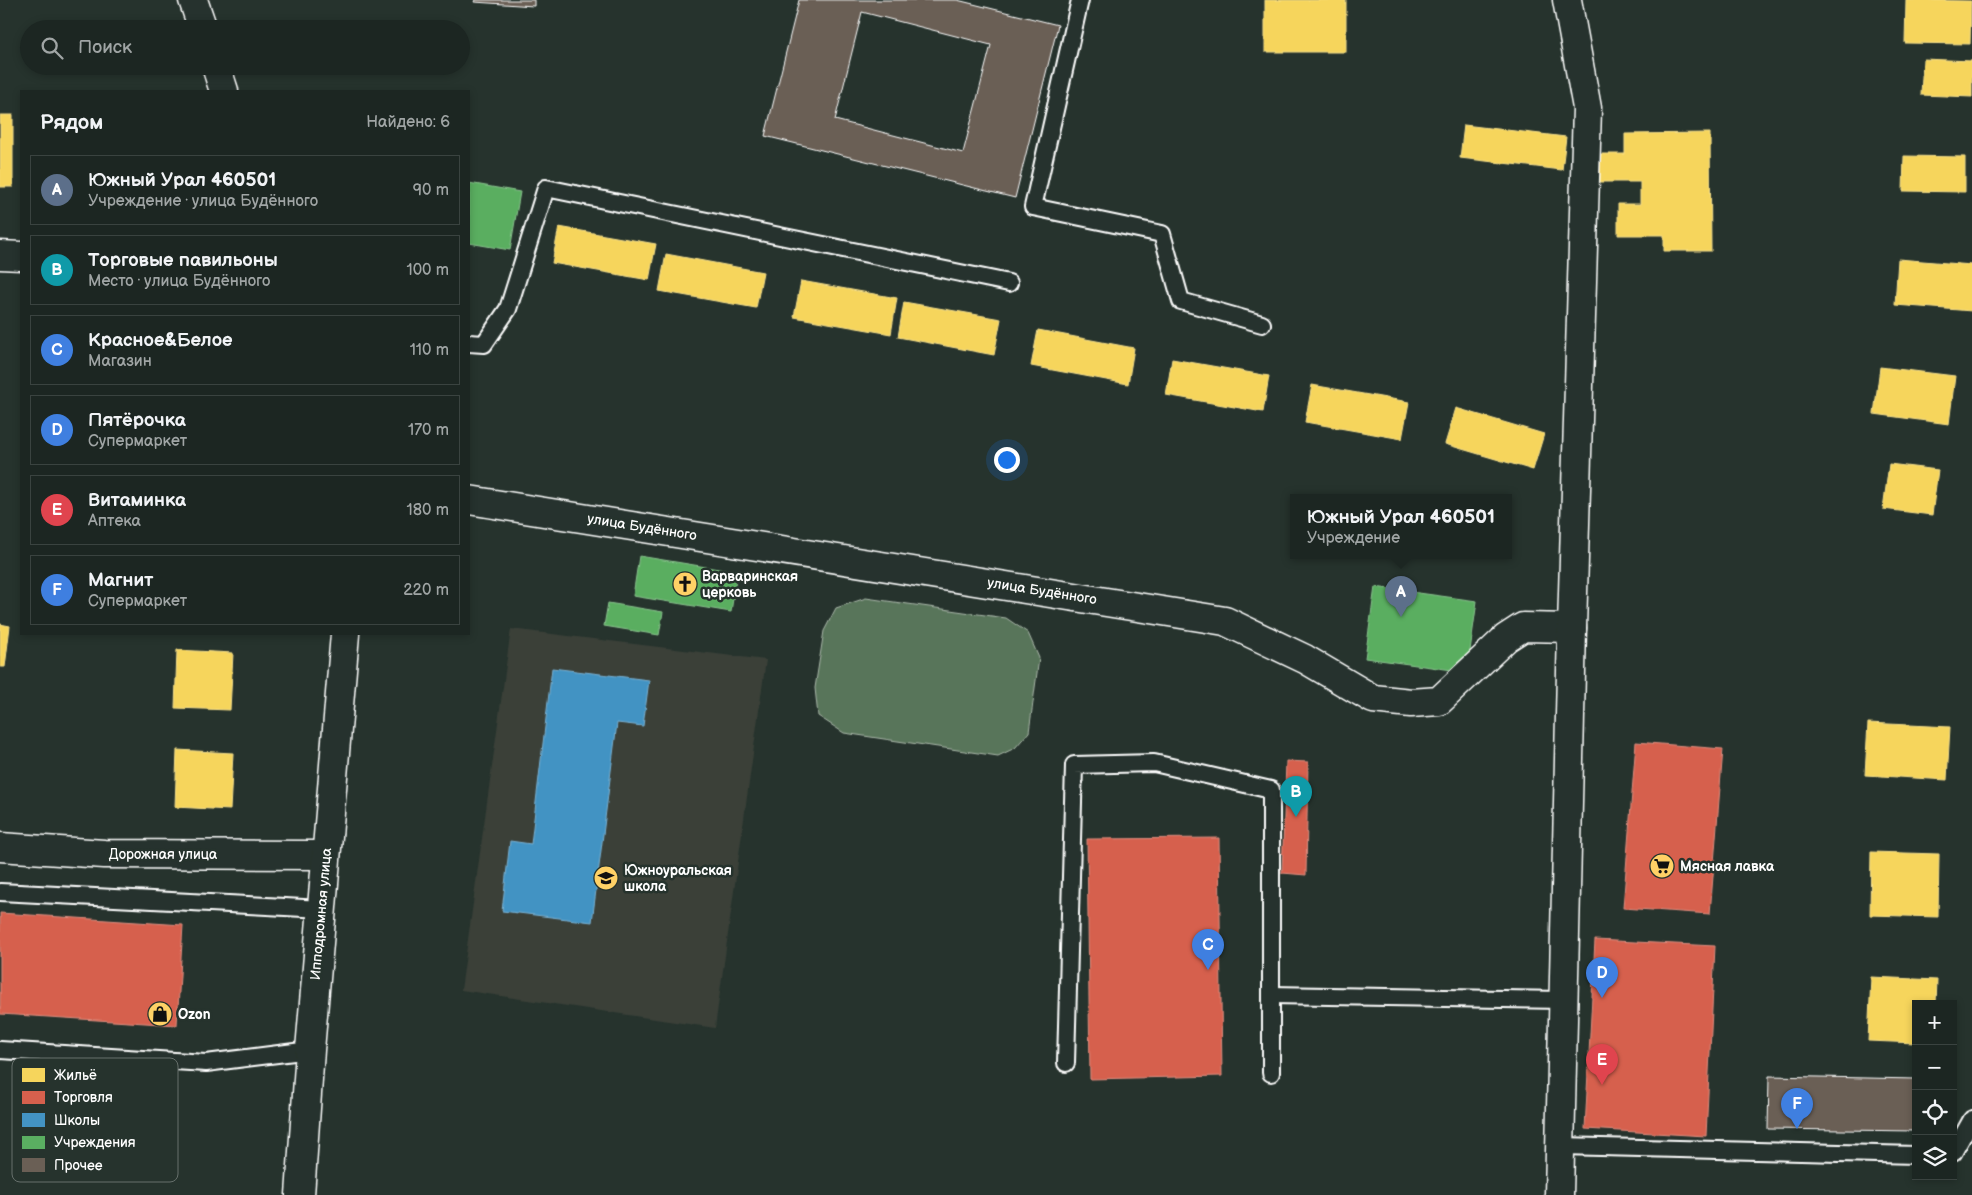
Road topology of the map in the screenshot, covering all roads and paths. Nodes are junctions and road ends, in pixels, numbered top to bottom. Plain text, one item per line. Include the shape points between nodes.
1 (193, 0) edge
2 (1080, 0) edge
3 (1567, 0) edge
4 (200, 20) edge
5 (219, 75) edge
6 (224, 90) edge
7 (0, 255) edge
8 (20, 256) edge
9 (1009, 283) dead end
10 (1262, 324) dead end
11 (470, 343) edge
12 (470, 500) edge
13 (1572, 628) junction
14 (345, 635) edge
15 (0, 847) edge
16 (326, 855) junction
17 (0, 892) edge
18 (322, 909) junction
19 (1271, 996) junction
20 (1564, 1000) junction
21 (0, 1050) edge
22 (310, 1050) junction
23 (127, 1058) edge
24 (178, 1061) edge
25 (1066, 1063) dead end
26 (1271, 1073) dead end
27 (1972, 1119) edge
28 (1562, 1146) junction
29 (1957, 1146) edge
30 (1912, 1155) edge
31 (300, 1195) edge
32 (1560, 1195) edge

1 - 4 street
2 - 10 lane via 1033,208 1162,234 1181,301
3 - 13 street via 1587,108
5 - 6 street
7 - 8 street
9 - 11 lane via 546,188 508,309 484,344
12 - 13 street, улица Будённого via 1225,621 1305,659 1373,699 1411,704 1439,701 1506,638 1524,627
13 - 20 street
14 - 16 street, Ипподромная улица
15 - 16 street, Дорожная улица via 104,854
16 - 18 street, Ипподромная улица
17 - 18 lane
18 - 22 street, Ипподромная улица
19 - 20 lane
19 - 25 lane via 1271,790 1154,763 1074,765
19 - 26 lane
20 - 28 street
21 - 23 lane
22 - 24 lane via 206,1063
22 - 31 street, Ипподромная улица
27 - 29 lane
28 - 30 lane
28 - 32 street

